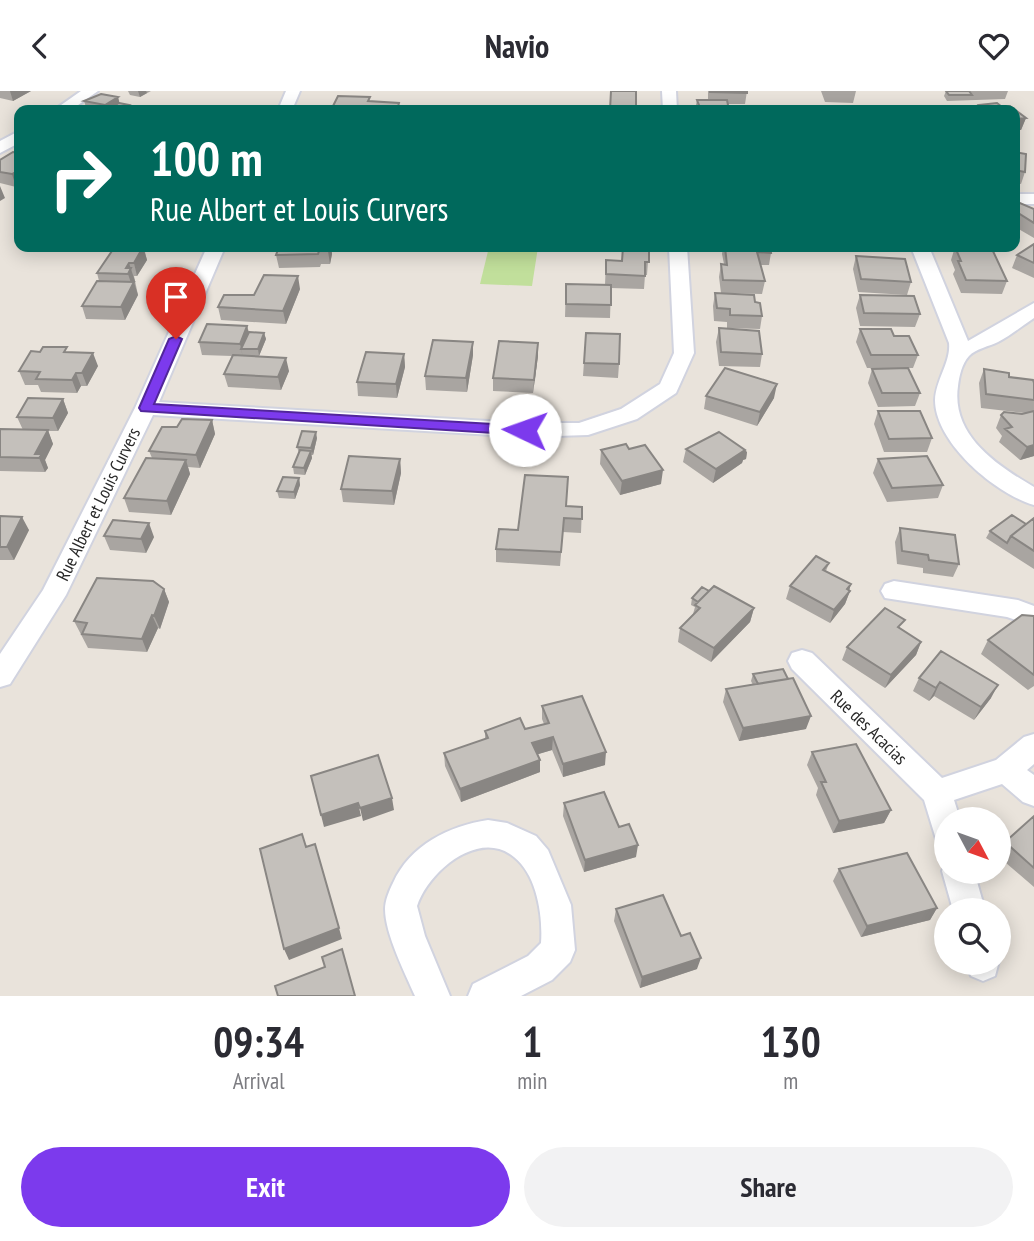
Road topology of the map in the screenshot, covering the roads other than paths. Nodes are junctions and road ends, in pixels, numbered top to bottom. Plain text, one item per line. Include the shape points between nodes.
1 (91, 91) edge
2 (69, 105) edge
3 (214, 252) edge
4 (678, 252) edge
5 (922, 252) edge
6 (1034, 309) edge
7 (960, 352) junction
8 (146, 408) junction
9 (1034, 497) edge
10 (894, 591) dead end
11 (1034, 616) edge
12 (802, 661) dead end
13 (0, 676) edge
14 (1034, 745) edge
15 (1006, 770) junction
16 (937, 793) junction
17 (1034, 793) edge
18 (941, 807) edge
19 (433, 996) edge
20 (485, 996) edge

1 - 2 street
3 - 8 street, Rue Albert et Louis Curvers
4 - 8 street via 684,353 670,388 629,414 580,430
5 - 7 street
6 - 7 street via 993,337
7 - 9 street via 949,375 946,404 954,426 984,464
8 - 13 street, Rue Albert et Louis Curvers via 53,595
10 - 11 street via 1009,607
12 - 16 street, Rue des Acacias
14 - 15 street
15 - 16 street
15 - 17 street
16 - 18 street
19 - 20 street via 400,909 409,883 422,864 446,847 478,836 505,836 525,846 539,862 559,922 558,950 540,968

